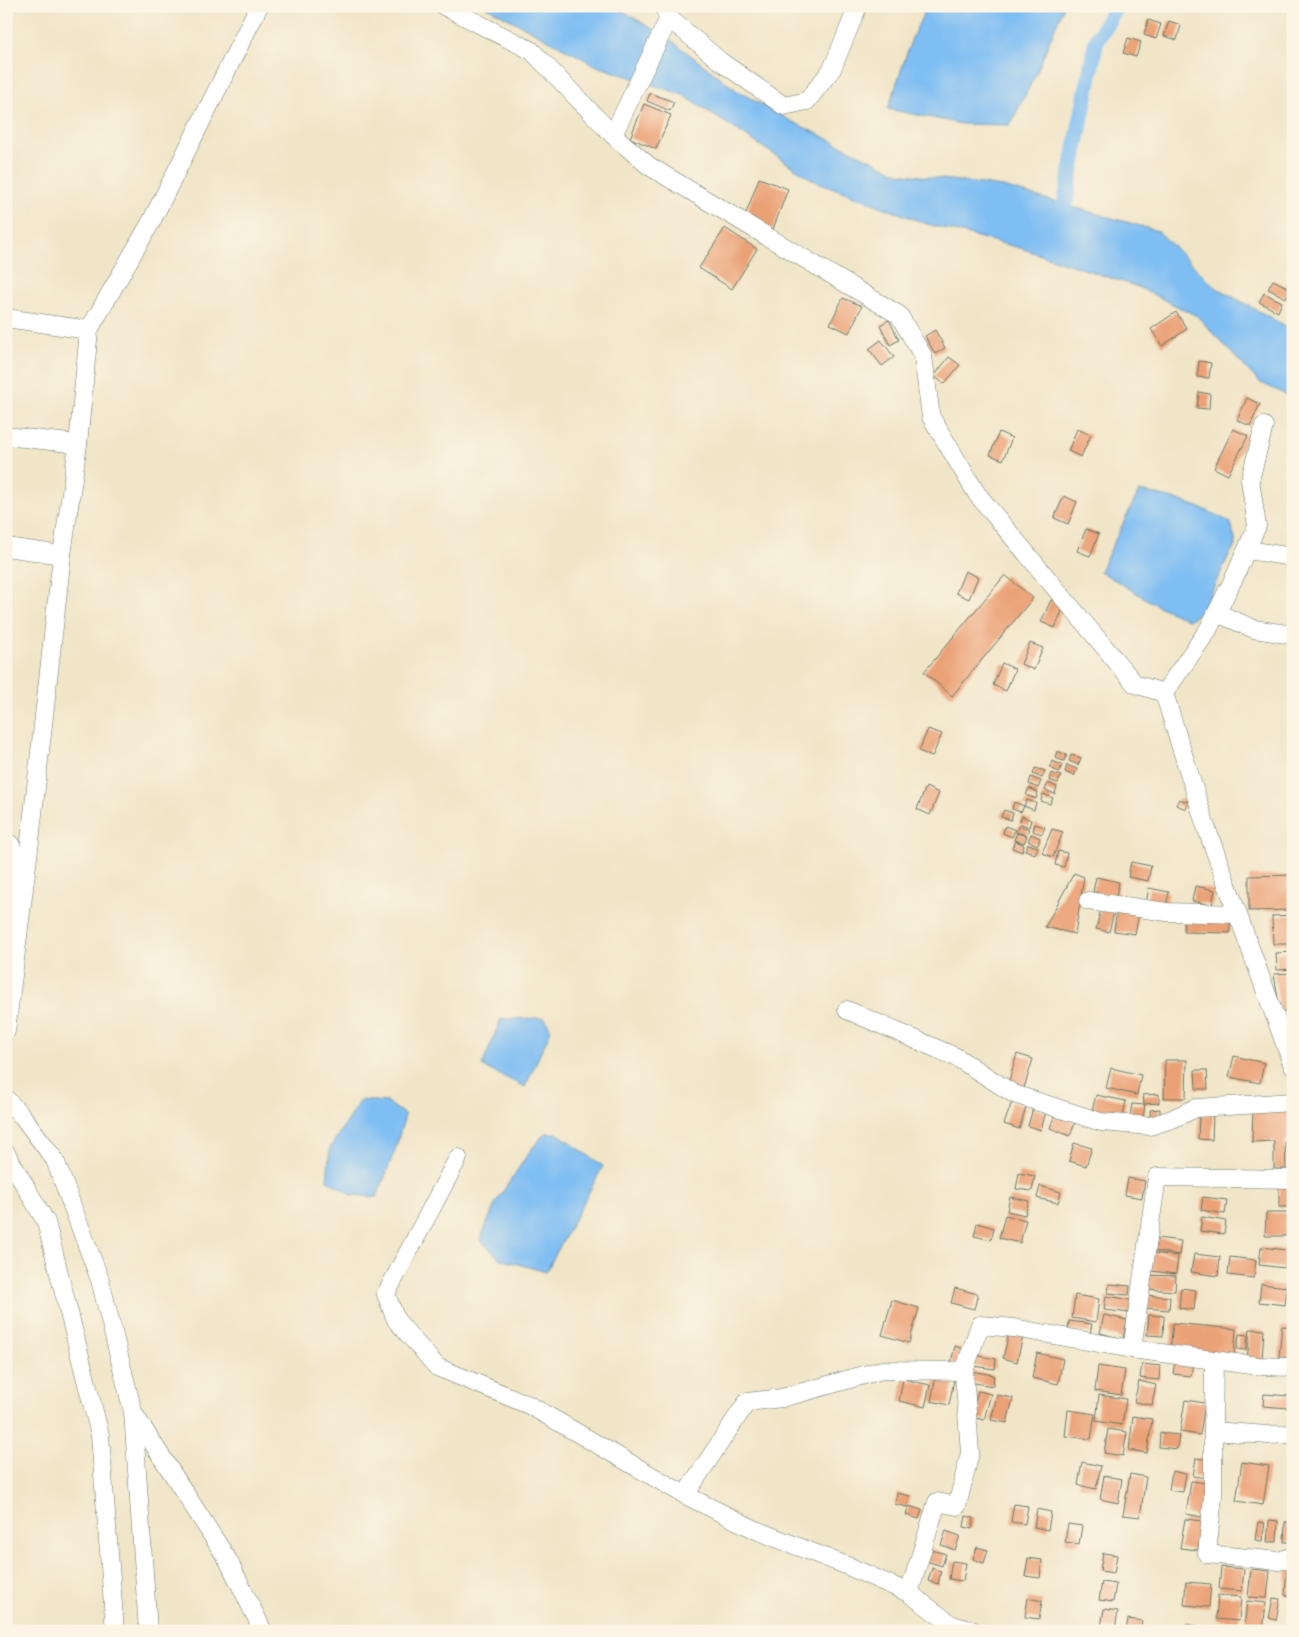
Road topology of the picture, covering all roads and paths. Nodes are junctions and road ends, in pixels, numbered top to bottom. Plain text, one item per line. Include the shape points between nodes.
1 (259, 6) edge
2 (444, 6) edge
3 (858, 6) edge
4 (665, 19) edge
5 (613, 135) junction
6 (6, 318) edge
7 (89, 330) junction
8 (1264, 426) dead end
9 (6, 436) edge
10 (78, 444) junction
11 (6, 547) edge
12 (1246, 550) junction
13 (62, 556) junction
14 (1293, 557) edge
15 (1217, 613) junction
16 (1293, 635) edge
17 (1164, 693) junction
18 (6, 842) edge
19 (1088, 901) dead end
20 (1238, 914) junction
21 (6, 925) edge
22 (847, 1010) dead end
23 (6, 1031) edge
24 (1293, 1066) edge
25 (6, 1099) edge
26 (1293, 1102) edge
27 (6, 1153) edge
28 (458, 1158) dead end
29 (1293, 1179) edge
30 (1132, 1349) junction
31 (1214, 1360) junction
32 (1293, 1367) edge
33 (964, 1371) junction
34 (133, 1412) junction
35 (1212, 1431) junction
36 (1293, 1434) edge
37 (685, 1496) junction
38 (1293, 1556) edge
39 (909, 1593) junction
40 (115, 1631) edge
41 (148, 1631) edge
42 (263, 1631) edge
43 (974, 1631) edge

1 - 7 street via 151,222
2 - 5 street via 532,51
3 - 4 street via 832,70 807,101 784,106
4 - 5 street
5 - 17 street via 648,166 900,315 923,356 931,417 977,494 1135,684
6 - 7 street
7 - 10 street
8 - 12 street via 1250,480 1257,526
9 - 10 street
10 - 13 street
11 - 13 street
12 - 14 street
12 - 15 street
13 - 23 street
15 - 16 street via 1254,630
15 - 17 street
17 - 20 street via 1205,824
18 - 21 street via 11,845 15,860
19 - 20 street via 1167,912
20 - 24 street
22 - 26 street via 956,1057 1014,1094 1101,1122 1150,1126 1196,1108
25 - 34 street via 55,1160 100,1280
27 - 40 street via 46,1222 100,1435
28 - 37 street via 386,1294 396,1320 438,1367 529,1405
29 - 30 street via 1157,1176
30 - 31 street
30 - 33 street via 980,1325
31 - 32 street
31 - 35 street
33 - 37 street via 882,1370 782,1398 747,1402
33 - 39 street via 970,1453 960,1497 957,1506 937,1502
34 - 41 street
34 - 42 street via 228,1560
35 - 36 street
35 - 38 street via 1213,1496 1207,1554 1279,1561
37 - 39 street via 756,1530
39 - 43 street via 952,1625

